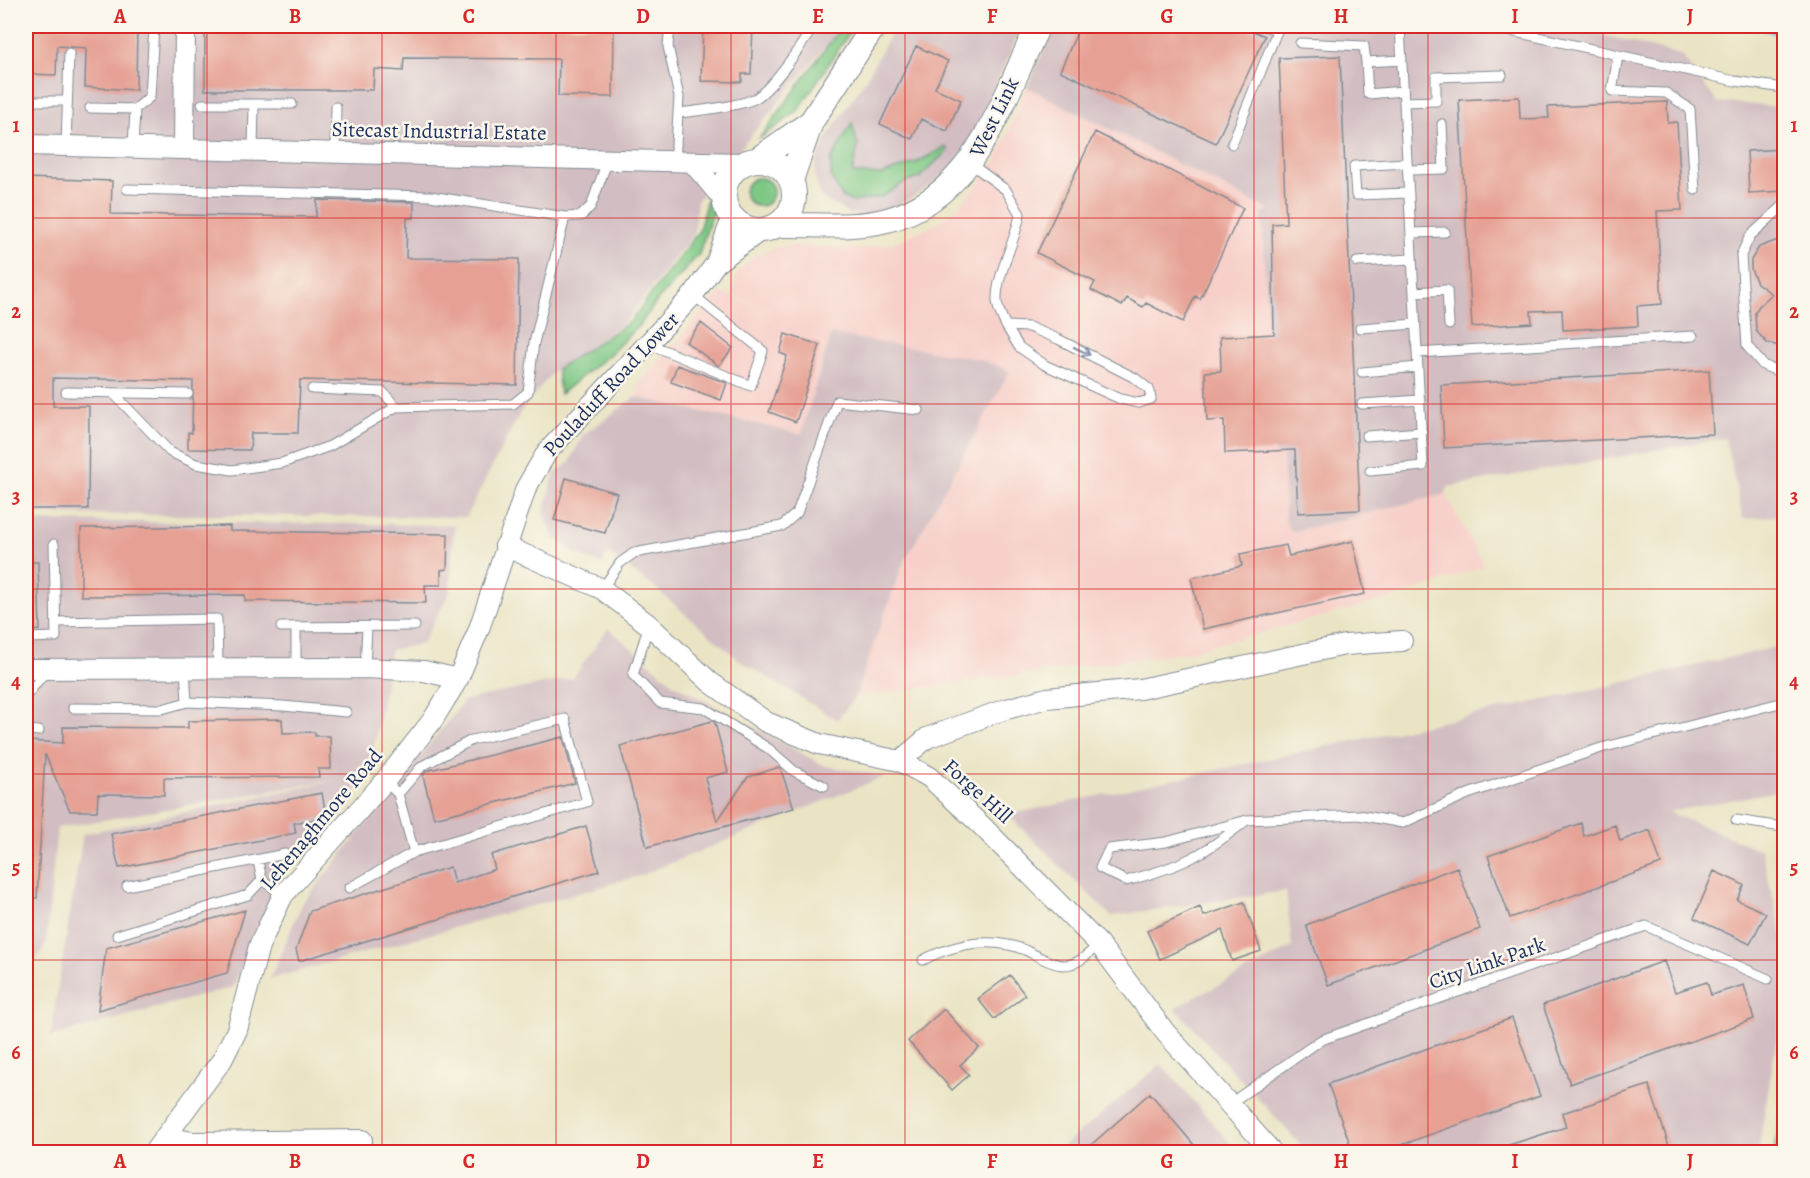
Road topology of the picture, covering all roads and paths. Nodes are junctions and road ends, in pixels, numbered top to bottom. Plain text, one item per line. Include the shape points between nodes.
1 (154, 26) edge
2 (185, 26) edge
3 (670, 26) edge
4 (814, 26) edge
5 (874, 26) edge
6 (1038, 26) edge
7 (1265, 26) edge
8 (1400, 26) edge
9 (1488, 26) edge
10 (1278, 28) edge
11 (1300, 44) dead end
12 (69, 53) dead end
13 (1618, 56) junction
14 (1402, 60) junction
15 (1366, 62) junction
16 (1502, 75) dead end
17 (1785, 88) edge
18 (1403, 91) junction
19 (26, 101) edge
20 (68, 101) junction
21 (1404, 102) junction
22 (202, 104) dead end
23 (254, 104) junction
24 (292, 104) dead end
25 (336, 107) dead end
26 (90, 108) dead end
27 (135, 109) junction
28 (679, 113) junction
29 (811, 122) junction
30 (1442, 124) dead end
31 (1232, 144) dead end
32 (26, 145) edge
33 (66, 146) junction
34 (133, 147) junction
35 (184, 149) junction
36 (253, 150) junction
37 (335, 153) junction
38 (608, 159) junction
39 (750, 161) junction
40 (684, 162) junction
41 (971, 164) junction
42 (1407, 166) junction
43 (793, 186) junction
44 (127, 189) dead end
45 (1695, 190) dead end
46 (1409, 193) junction
47 (1785, 205) edge
48 (728, 209) junction
49 (565, 217) junction
50 (833, 224) junction
51 (769, 228) junction
52 (1445, 232) dead end
53 (1411, 233) junction
54 (1412, 260) junction
55 (1357, 262) dead end
56 (716, 263) junction
57 (1414, 292) junction
58 (693, 295) junction
59 (1416, 324) junction
60 (1449, 324) dead end
61 (1006, 326) junction
62 (1360, 327) dead end
63 (1693, 336) dead end
64 (649, 344) junction
65 (1417, 353) junction
66 (1418, 367) junction
67 (1362, 372) dead end
68 (1785, 374) edge
69 (312, 389) dead end
70 (66, 392) dead end
71 (113, 393) junction
72 (188, 394) dead end
73 (1420, 400) junction
74 (1362, 404) dead end
75 (396, 407) junction
76 (919, 410) dead end
77 (1422, 432) junction
78 (1366, 436) dead end
79 (1370, 471) dead end
80 (54, 544) dead end
81 (505, 546) junction
82 (602, 589) junction
83 (56, 622) junction
84 (649, 625) junction
85 (415, 626) dead end
86 (281, 627) dead end
87 (296, 627) junction
88 (367, 627) junction
89 (26, 638) edge
90 (1402, 641) dead end
91 (49, 668) junction
92 (185, 668) junction
93 (366, 668) junction
94 (26, 669) edge
95 (218, 669) junction
96 (297, 669) junction
97 (458, 679) junction
98 (26, 696) edge
99 (187, 702) junction
100 (1785, 702) edge
101 (74, 708) dead end
102 (346, 712) dead end
103 (26, 730) edge
104 (39, 731) dead end
105 (900, 761) junction
106 (824, 786) dead end
107 (392, 788) junction
108 (1247, 820) junction
109 (1736, 820) dead end
110 (1784, 830) edge
111 (414, 852) junction
112 (285, 854) dead end
113 (258, 861) junction
114 (262, 880) junction
115 (127, 886) dead end
116 (348, 888) dead end
117 (283, 895) junction
118 (117, 934) dead end
119 (1099, 944) junction
120 (923, 960) dead end
121 (1768, 978) dead end
122 (1228, 1104) junction
123 (362, 1140) dead end
124 (160, 1145) edge
125 (1272, 1152) edge

1 - 27 lane via 150,97
2 - 35 street
3 - 28 lane via 668,46
4 - 28 lane via 756,98
5 - 29 street, Pouladuff Road Lower
6 - 41 street, West Link
7 - 10 lane
8 - 14 lane
9 - 13 lane
10 - 31 lane
11 - 15 lane via 1364,46
12 - 20 lane
13 - 17 lane
13 - 45 lane via 1612,91 1666,93 1690,108
14 - 15 lane
14 - 18 lane
15 - 18 lane via 1368,94
16 - 21 lane via 1436,77 1436,101
18 - 21 lane
19 - 20 lane
20 - 33 lane
21 - 42 lane
22 - 23 lane
23 - 24 lane
23 - 36 lane
25 - 37 lane
26 - 27 lane
27 - 34 lane
28 - 40 lane
29 - 39 street, Pouladuff Road Lower
29 - 43 street, Pouladuff Road Lower
30 - 42 lane via 1443,169
32 - 33 street, Sitecast Industrial Estate
33 - 34 street, Sitecast Industrial Estate
34 - 35 street, Sitecast Industrial Estate
35 - 36 street, Sitecast Industrial Estate
36 - 37 street, Sitecast Industrial Estate
37 - 38 street, Sitecast Industrial Estate
38 - 40 street, Sitecast Industrial Estate
38 - 49 lane via 591,206 581,216
39 - 40 street, Sitecast Industrial Estate
39 - 43 street via 778,165
39 - 48 street, Pouladuff Road Lower via 728,178
40 - 48 street
41 - 50 street, West Link via 939,193 908,212 870,224
41 - 61 lane via 1006,190 1020,214 997,290 998,311
42 - 46 lane
42 - 46 lane via 1354,166 1356,195
43 - 50 street
43 - 51 street, Pouladuff Road Lower via 791,211
44 - 49 lane via 430,196
46 - 53 lane
47 - 68 lane via 1749,236 1741,255 1748,346 1763,365
48 - 51 street via 740,225
48 - 56 street, Pouladuff Road Lower
49 - 75 lane via 534,343 528,392 513,404
50 - 51 street, West Link
51 - 56 street, Pouladuff Road Lower
52 - 53 lane
53 - 54 lane
54 - 55 lane
54 - 57 lane
56 - 58 street, Pouladuff Road Lower
57 - 59 lane
57 - 60 lane via 1447,290
58 - 64 street, Pouladuff Road Lower
58 - 64 lane via 763,351 751,386
59 - 62 lane
59 - 65 lane
61 -> 61 lane via 1029,327 1135,378 1149,389 1151,399 1139,403 1120,399 1045,365 1019,347
63 - 65 lane
64 - 81 street, Pouladuff Road Lower via 547,452 526,488
65 - 66 lane
66 - 67 lane
66 - 73 lane
69 - 75 lane via 383,392
70 - 71 lane
71 - 72 lane
71 - 75 lane via 170,452 196,464 232,470 282,463 330,446
73 - 74 lane
73 - 77 lane
76 - 82 lane via 837,401 797,513 782,526 634,553 620,563
77 - 78 lane
77 - 79 lane via 1423,466
80 - 83 lane
81 - 82 street, Forge Hill
81 - 97 street, Lehenaghmore Road via 479,629
82 - 84 street, Forge Hill
83 - 89 lane via 57,637
83 - 95 lane via 217,620
84 - 105 street, Forge Hill via 710,682 766,722 819,744
84 - 106 lane via 633,675 660,703 705,708 769,749 794,771
85 - 88 lane
86 - 87 lane
87 - 88 lane
87 - 96 lane
88 - 93 lane
90 - 105 street via 1345,645 1140,689 1047,698 927,738
91 - 92 street
91 - 94 street
91 - 98 lane
92 - 95 street
92 - 99 lane
93 - 96 street
93 - 97 street via 424,671
95 - 96 street
97 - 107 street, Lehenaghmore Road
99 - 101 lane via 162,709
99 - 102 lane
100 - 108 lane via 1601,748 1468,794 1403,823 1359,815
103 - 104 lane
105 - 119 street, Forge Hill via 929,777
107 - 111 lane
107 - 111 lane via 422,766 472,740 565,719 587,802
107 - 117 street, Lehenaghmore Road
108 - 108 lane via 1209,851 1173,868 1126,881 1100,868 1109,849 1166,842
109 - 110 lane
111 - 116 lane
112 - 113 lane
113 - 114 lane
113 - 115 lane
114 - 117 lane
114 - 118 lane via 248,895
117 - 124 street, Lehenaghmore Road via 259,946 237,1030 222,1060
119 - 120 lane via 1080,961 1063,965 1018,947 991,943 943,950
119 - 122 street, Forge Hill via 1165,1032
121 - 122 lane, City Link Park via 1646,926 1321,1040
122 - 125 street, Forge Hill
123 - 124 street

